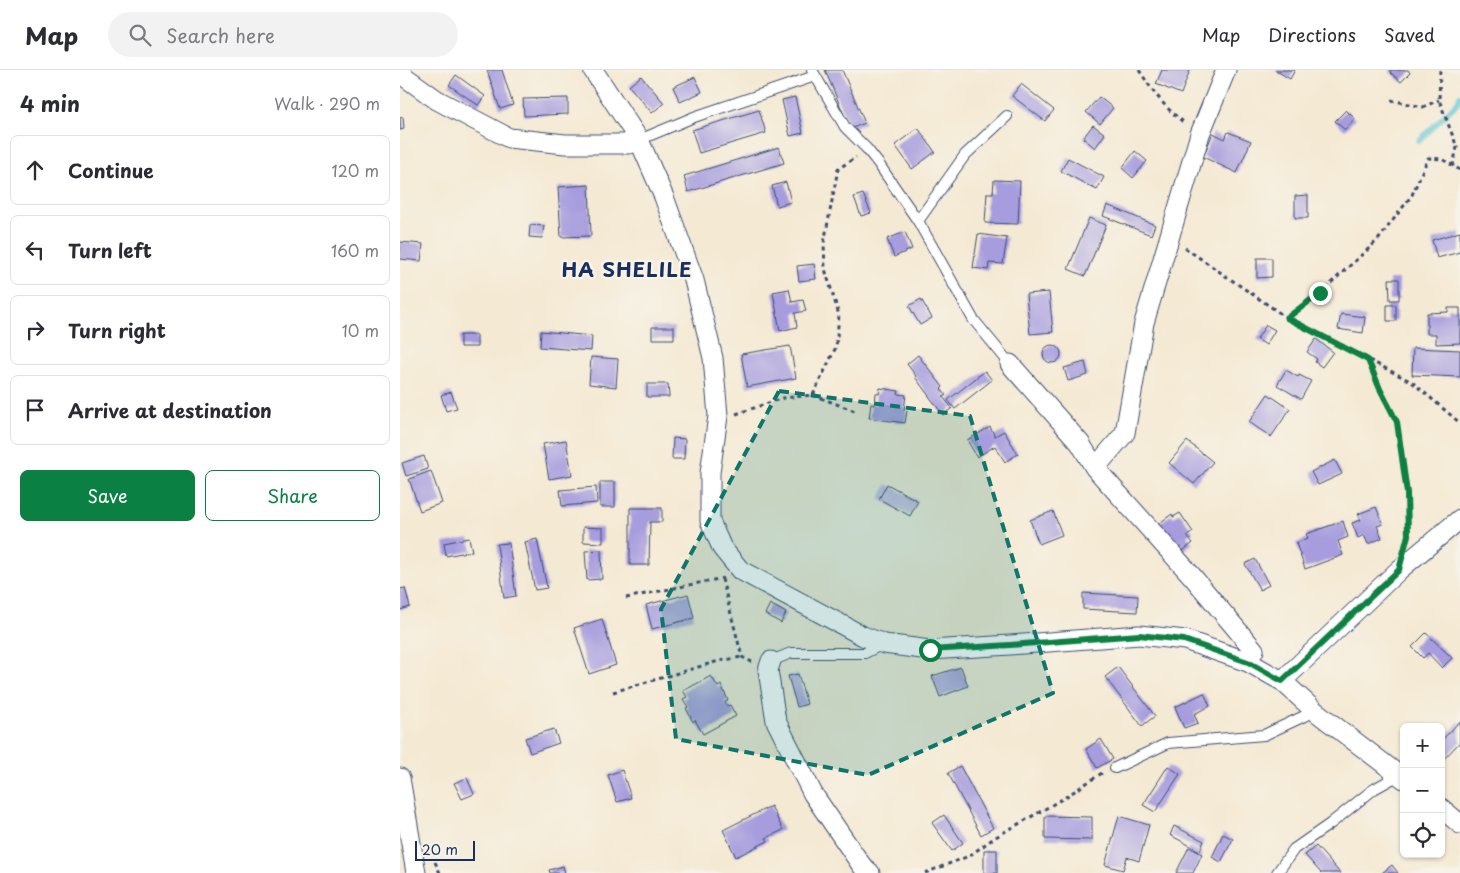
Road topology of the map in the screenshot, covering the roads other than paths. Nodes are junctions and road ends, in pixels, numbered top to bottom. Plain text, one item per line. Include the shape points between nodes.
1 (593, 70) edge
2 (1226, 70) edge
3 (814, 73) edge
4 (400, 76) edge
5 (1007, 116) dead end
6 (639, 140) junction
7 (918, 221) junction
8 (1010, 364) joint
9 (1095, 468) junction
10 (1460, 519) edge
11 (884, 644) junction
12 (1248, 662) junction
13 (770, 666) joint
14 (1282, 681) junction
15 (1315, 712) junction
16 (1115, 768) road end
17 (1400, 776) edge
18 (1400, 777) edge
19 (400, 778) edge
20 (1445, 811) edge
21 (1460, 824) edge
22 (862, 871) edge
23 (416, 873) edge
24 (1277, 873) edge

1 - 6 street
2 - 9 street via 1200,134 1144,323 1125,433
3 - 6 lane
3 - 7 lane via 845,127 867,149
4 - 6 street via 437,100 509,138 565,144 629,144
5 - 7 lane via 965,155
6 - 11 street via 694,280 713,358 718,416 710,473 710,521 722,548 740,570
7 - 8 lane via 973,319
8 - 9 street via 1080,443
9 - 12 street via 1254,650
10 - 14 street via 1399,570
11 - 12 street via 930,650 1139,635 1184,640
11 - 13 lane via 865,653 791,653
12 - 14 street
13 - 22 street via 776,721 813,794
14 - 15 street
15 - 16 lane via 1264,735 1168,743
15 - 17 street
18 - 24 lane via 1374,789 1294,849
19 - 23 street
20 - 21 street

